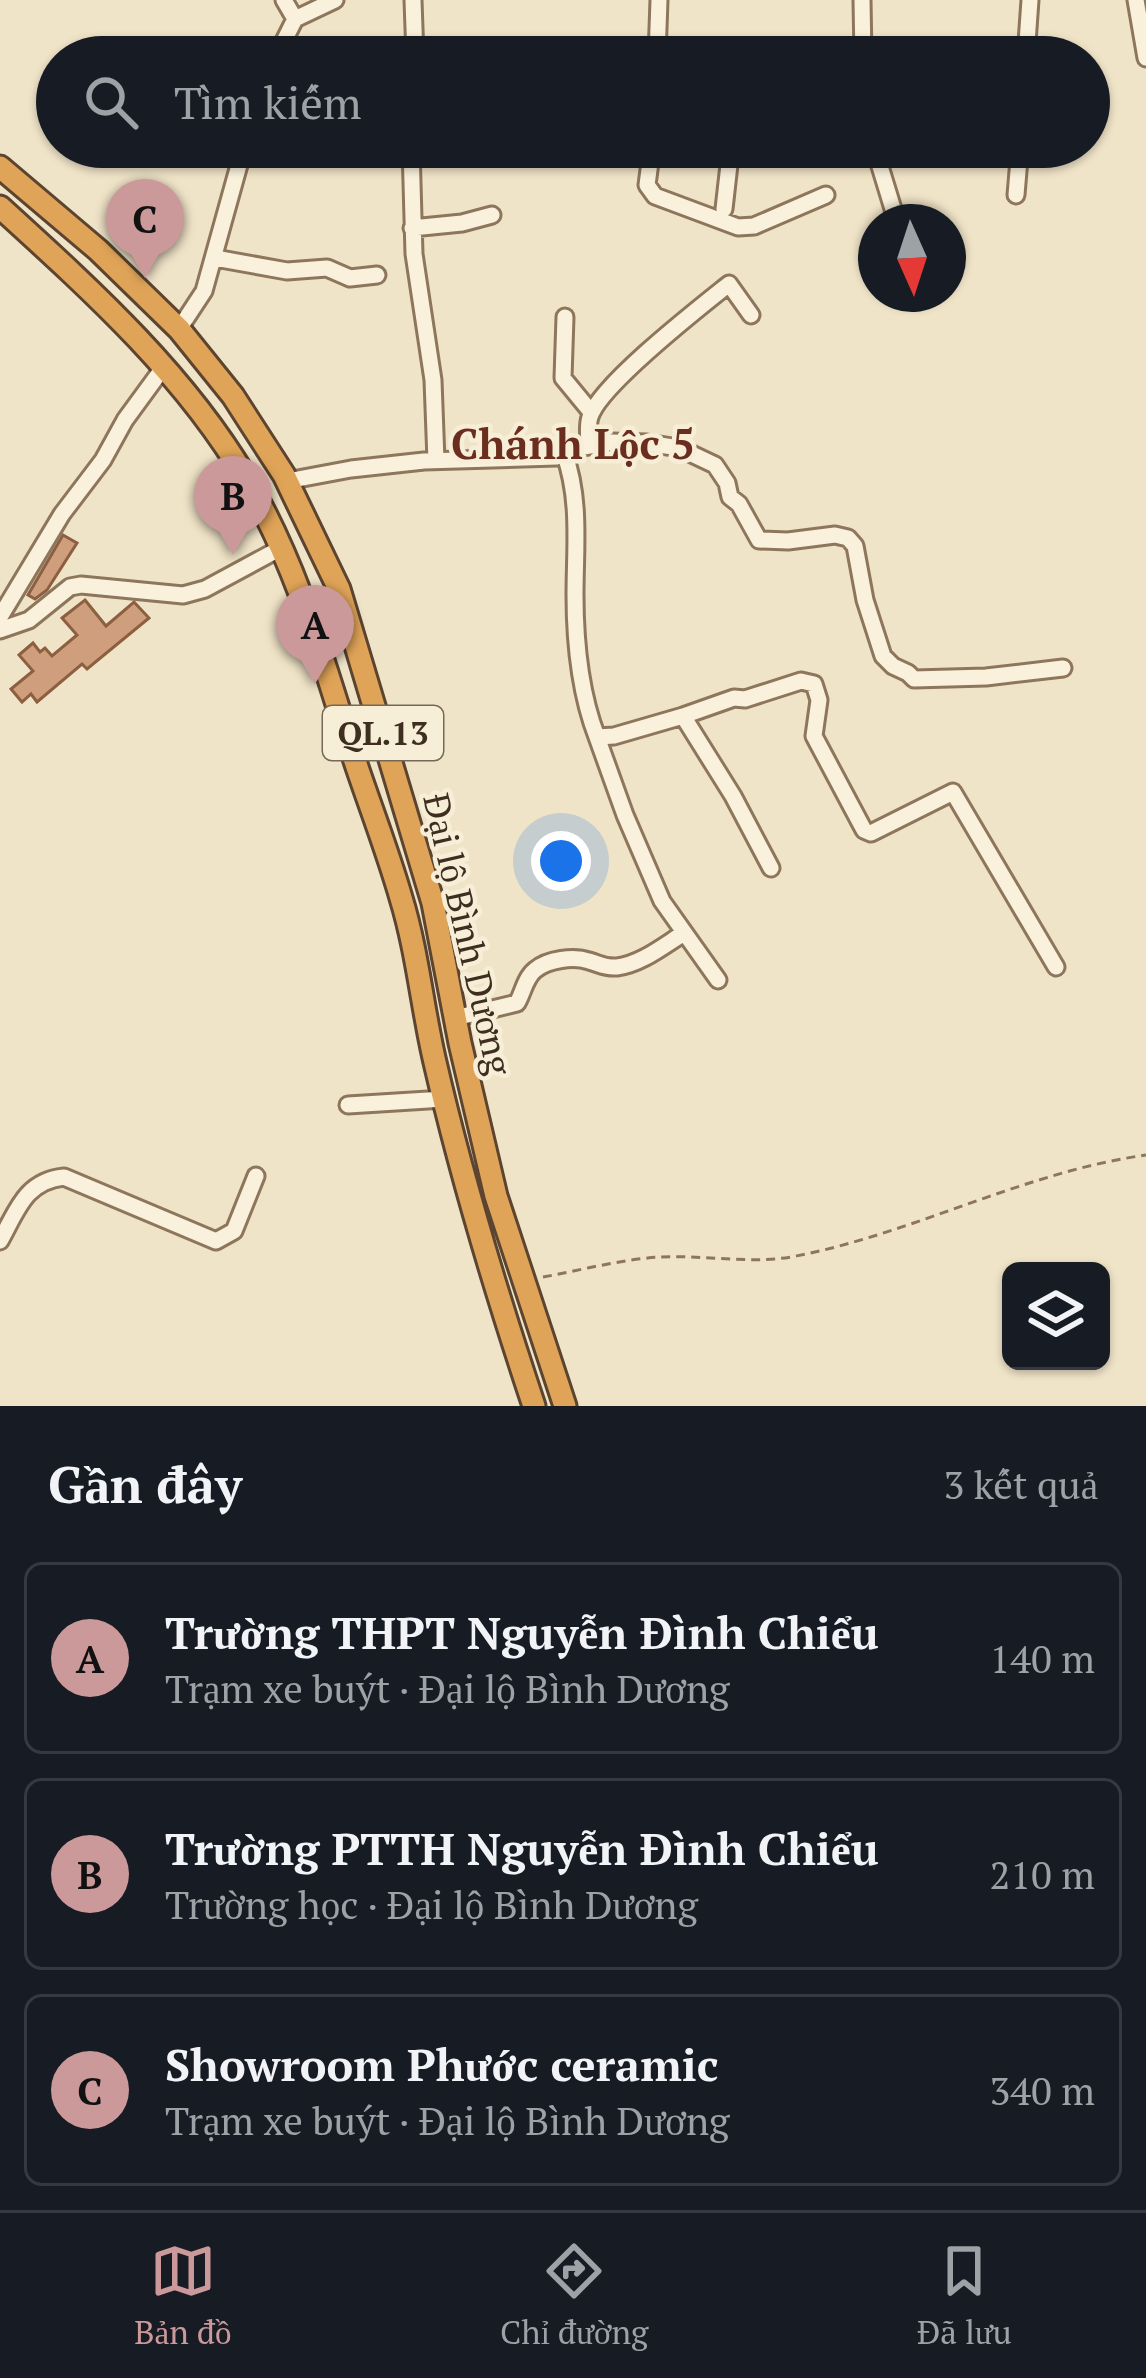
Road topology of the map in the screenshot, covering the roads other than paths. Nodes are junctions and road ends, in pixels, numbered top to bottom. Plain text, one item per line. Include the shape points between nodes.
1 (284, 0) edge
2 (335, 0) edge
3 (413, 0) edge
4 (659, 0) edge
5 (862, 0) edge
6 (1030, 0) edge
7 (1136, 0) edge
8 (296, 19) junction
9 (287, 36) edge
10 (414, 36) edge
11 (658, 36) edge
12 (862, 36) edge
13 (1027, 36) edge
14 (1146, 58) edge
15 (0, 167) edge
16 (239, 168) edge
17 (412, 168) edge
18 (649, 168) edge
19 (729, 168) edge
20 (880, 168) edge
21 (1018, 168) edge
22 (1016, 194) dead end
23 (826, 195) dead end
24 (891, 204) edge
25 (0, 206) edge
26 (724, 209) dead end
27 (492, 215) dead end
28 (412, 228) junction
29 (215, 258) junction
30 (377, 275) dead end
31 (751, 315) dead end
32 (565, 317) dead end
33 (179, 329) junction
34 (157, 361) junction
35 (591, 412) junction
36 (589, 446) junction
37 (564, 453) junction
38 (436, 461) junction
39 (287, 482) junction
40 (281, 548) junction
41 (0, 617) edge
42 (0, 630) edge
43 (1063, 668) dead end
44 (683, 716) junction
45 (597, 736) junction
46 (771, 868) dead end
47 (684, 933) junction
48 (1056, 967) dead end
49 (718, 980) dead end
50 (455, 1018) junction
51 (444, 1099) junction
52 (348, 1105) dead end
53 (256, 1176) dead end
54 (0, 1241) edge
55 (534, 1406) edge
56 (565, 1406) edge

1 - 8 street
2 - 8 street
3 - 10 street
4 - 11 street
5 - 12 street
6 - 13 street
7 - 14 street
8 - 9 street
15 - 33 highway, Đại lộ Bình Dương / QL.13
16 - 29 street
17 - 28 street
18 - 23 street via 647,185 656,196 738,227
19 - 26 street
20 - 24 street
21 - 22 street
25 - 34 highway, Đại lộ Bình Dương / QL.13
27 - 28 street
28 - 38 street
29 - 30 street
29 - 33 street
31 - 35 street via 729,284
32 - 35 street via 562,378
33 - 34 highway
33 - 39 highway, Đại lộ Bình Dương / QL.13
34 - 40 highway, Đại lộ Bình Dương / QL.13 via 247,481
34 - 41 street
35 - 36 street
36 - 37 street
36 - 43 street via 647,443 698,455 715,465 759,540 848,538 883,656 914,679
37 - 38 street
37 - 45 street via 575,508 582,677
38 - 39 street
39 - 50 highway, Đại lộ Bình Dương / QL.13 via 339,589 433,903
40 - 42 street via 182,595 70,586 29,620
40 - 51 highway, Đại lộ Bình Dương / QL.13 via 403,901
44 - 45 street
44 - 46 street
44 - 48 street via 814,684 814,736 864,830 953,792
45 - 47 street via 662,901
47 - 49 street
47 - 50 street via 622,967 569,958 550,963 535,970 517,1003
50 - 56 highway, Đại lộ Bình Dương / QL.13 via 496,1196
51 - 52 street
51 - 55 highway, Đại lộ Bình Dương / QL.13
53 - 54 street via 234,1231 216,1241 64,1177 35,1185

